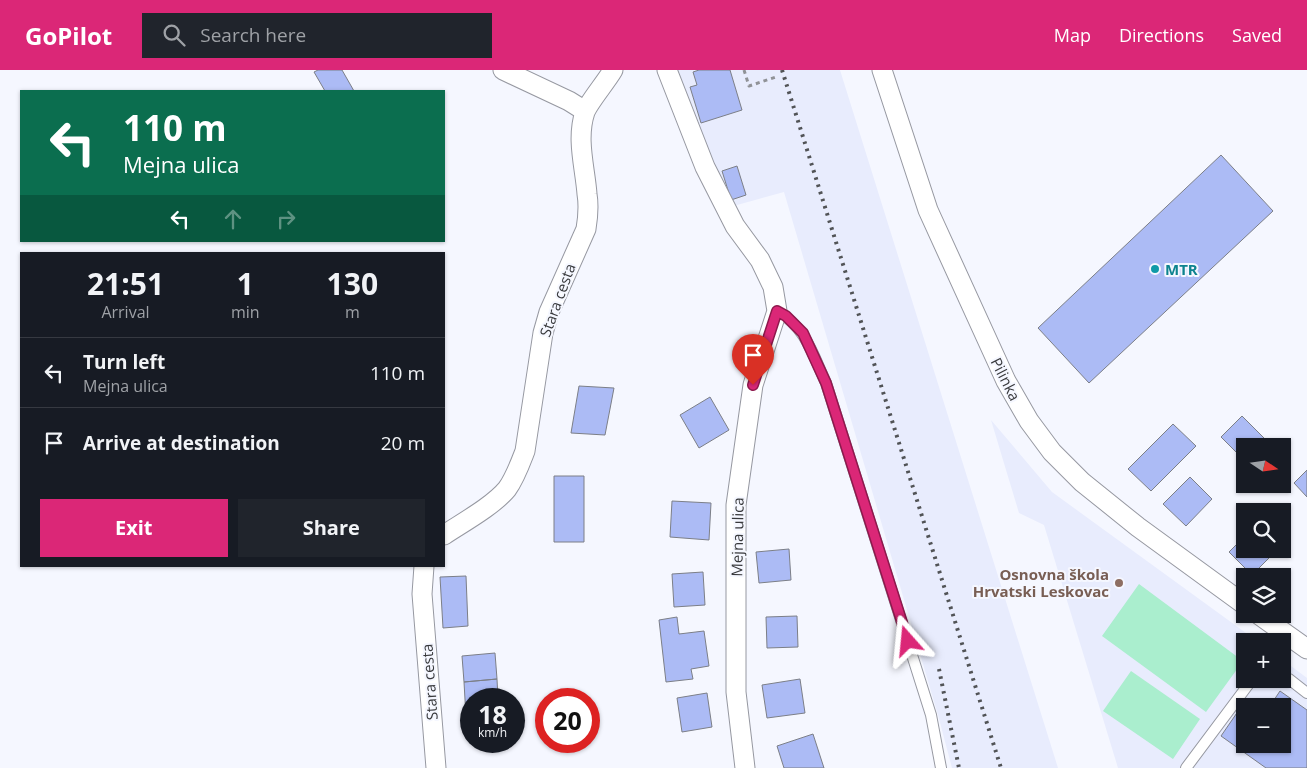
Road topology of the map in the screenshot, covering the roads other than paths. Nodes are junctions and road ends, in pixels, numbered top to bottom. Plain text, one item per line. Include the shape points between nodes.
1 (503, 70) edge
2 (613, 70) edge
3 (668, 70) edge
4 (882, 70) edge
5 (585, 111) junction
6 (777, 311) junction
7 (445, 534) edge
8 (424, 567) edge
9 (1236, 598) edge
10 (1271, 623) edge
11 (1307, 649) edge
12 (1291, 681) edge
13 (1246, 688) edge
14 (1307, 693) edge
15 (436, 768) edge
16 (745, 768) edge
17 (941, 768) edge
18 (1186, 768) edge

1 - 5 street
2 - 5 street, Stara cesta
3 - 6 street via 705,167 735,226 760,260 773,287
4 - 9 street, Pilinka via 928,210 1006,381 1029,421 1052,452 1082,482
5 - 7 street, Stara cesta via 581,144 588,196 586,229 543,333 525,451 519,468 500,497
6 - 16 street, Mejna ulica via 753,385 736,505 736,692
6 - 17 lane via 803,333 826,383 931,715
8 - 15 street, Stara cesta via 422,594
10 - 11 street
12 - 14 lane
13 - 18 lane

